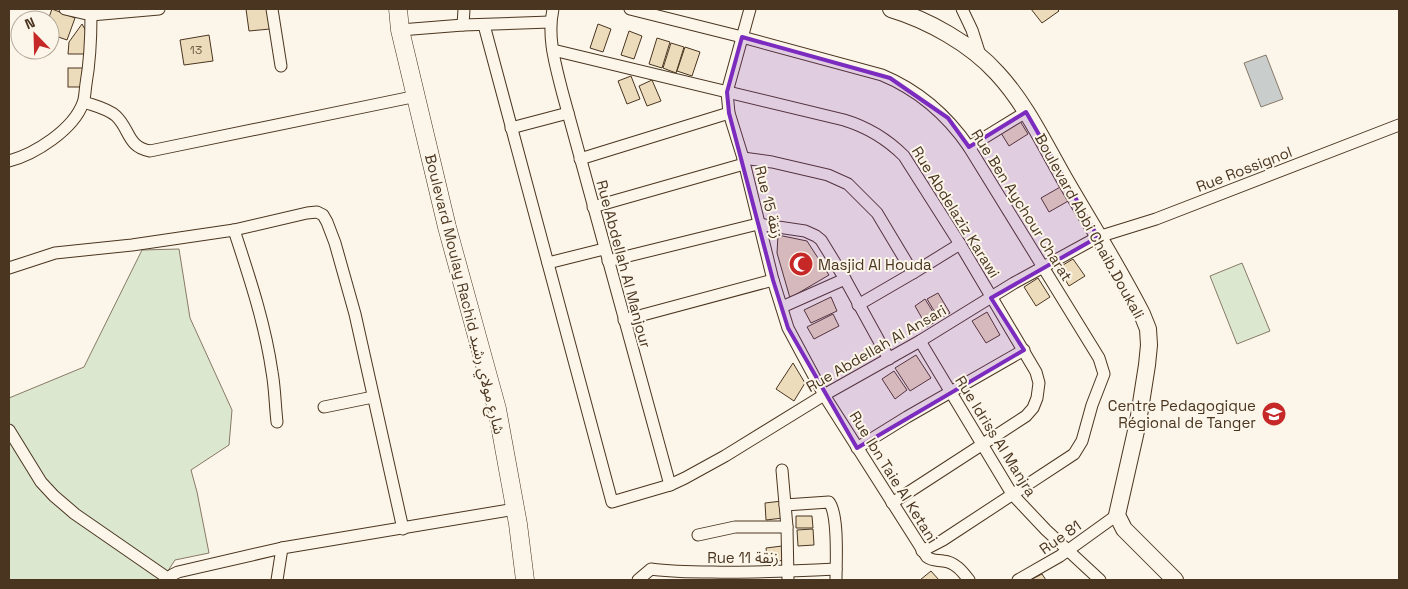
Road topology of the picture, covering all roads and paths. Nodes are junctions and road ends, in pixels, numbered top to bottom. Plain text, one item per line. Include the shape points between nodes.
1 (65, 9) edge
2 (159, 9) edge
3 (272, 9) edge
4 (398, 9) edge
5 (464, 9) edge
6 (553, 9) edge
7 (630, 9) edge
8 (750, 9) edge
9 (891, 9) edge
10 (962, 9) edge
11 (91, 15) junction
12 (550, 22) junction
13 (463, 25) junction
14 (484, 25) junction
15 (400, 30) junction
16 (742, 36) junction
17 (552, 50) junction
18 (981, 58) junction
19 (281, 66) dead end
20 (727, 92) junction
21 (417, 96) junction
22 (84, 102) junction
23 (1026, 112) junction
24 (568, 113) junction
25 (729, 113) junction
26 (1399, 125) edge
27 (511, 128) junction
28 (969, 147) junction
29 (580, 159) junction
30 (9, 161) edge
31 (743, 161) junction
32 (593, 207) junction
33 (758, 224) junction
34 (234, 230) junction
35 (1098, 237) junction
36 (960, 244) junction
37 (604, 249) junction
38 (608, 261) junction
39 (548, 263) junction
40 (1043, 267) junction
41 (9, 268) edge
42 (913, 273) junction
43 (845, 279) junction
44 (773, 280) junction
45 (991, 298) junction
46 (858, 305) junction
47 (782, 307) junction
48 (624, 320) junction
49 (920, 341) junction
50 (1024, 350) junction
51 (889, 359) junction
52 (950, 393) junction
53 (824, 395) junction
54 (373, 397) junction
55 (324, 407) dead end
56 (277, 422) dead end
57 (9, 430) edge
58 (982, 445) junction
59 (857, 448) junction
60 (782, 470) dead end
61 (670, 485) junction
62 (1012, 494) junction
63 (892, 503) junction
64 (785, 505) junction
65 (515, 509) junction
66 (1117, 515) junction
67 (787, 527) junction
68 (404, 529) junction
69 (698, 535) dead end
70 (282, 548) junction
71 (922, 551) junction
72 (1068, 551) junction
73 (836, 574) edge
74 (788, 576) edge
75 (169, 580) edge
76 (277, 580) edge
77 (525, 580) edge
78 (638, 580) edge
79 (969, 580) edge
80 (1018, 580) edge
81 (1100, 580) edge
82 (1175, 580) edge

1 - 11 street
2 - 11 street
3 - 19 street
4 - 15 main road, Boulevard Moulay Rachid شارع مولاي رشيد
5 - 13 street
6 - 12 street, Rue Abdellah Al Manjour
7 - 16 street, Rue Ben Aychour Charat
8 - 16 street, Rue 15 زنقة
9 - 18 street, Boulevard Abbi Chaib Doukali via 931,25
10 - 18 street
11 - 22 street
12 - 14 street
12 - 17 street, Rue Abdellah Al Manjour
13 - 14 street
13 - 15 street
14 - 27 street
15 - 21 main road, Boulevard Moulay Rachid شارع مولاي رشيد
16 - 20 street, Rue 15 زنقة
16 - 28 street, Rue Ben Aychour Charat via 890,78 948,118
17 - 20 street, Rue Abdelaziz Karawi
17 - 24 street, Rue Abdellah Al Manjour
18 - 23 street, Boulevard Abbi Chaib Doukali via 998,73
20 - 25 street, Rue 15 زنقة
20 - 36 street, Rue Abdelaziz Karawi via 844,120 875,133 904,156
21 - 22 street via 150,151 136,145 118,117
21 - 65 main road, Boulevard Moulay Rachid شارع مولاي رشيد via 497,409
22 - 30 street via 77,115 55,138 30,154
23 - 28 street
23 - 35 street, Boulevard Abbi Chaib Doukali
24 - 27 street
24 - 29 street, Rue Abdellah Al Manjour
25 - 29 street
25 - 31 street, Rue 15 زنقة
26 - 35 street, Rue Rossignol via 1156,219
27 - 39 street
28 - 40 street, Rue Ben Aychour Charat
29 - 32 street, Rue Abdellah Al Manjour
31 - 32 street
31 - 33 street, Rue 15 زنقة
31 - 42 street via 772,162 828,175 848,184 877,212
32 - 37 street, Rue Abdellah Al Manjour
33 - 38 street
33 - 43 street via 805,231 816,236
33 - 44 street, Rue 15 زنقة
34 - 41 street via 55,253
34 - 54 street via 307,213 323,215 335,243 355,314
34 - 56 street via 266,337
35 - 40 street, Rue Abdellah Al Ansari
35 - 66 street, Boulevard Abbi Chaib Doukali via 1148,329 1149,345 1138,422
36 - 42 street
36 - 45 street, Rue Abdelaziz Karawi
37 - 38 street, Rue Abdellah Al Manjour
37 - 39 street
38 - 48 street, Rue Abdellah Al Manjour
39 - 61 street, Rue Abdellah Al Ansari via 612,502
40 - 45 street, Rue Abdellah Al Ansari
40 - 62 street, Rue Ben Aychour Charat via 1091,344 1104,374 1078,450
42 - 46 street
43 - 46 street
43 - 47 street
44 - 47 street, Rue 15 زنقة
44 - 48 street
45 - 49 street, Rue Abdellah Al Ansari
45 - 50 street, Rue Abdelaziz Karawi
46 - 51 street
47 - 53 street, Rue 15 زنقة via 788,328
48 - 61 street, Rue Abdellah Al Manjour
49 - 51 street, Rue Abdellah Al Ansari
49 - 52 street, Rue Idriss Al Manjra
50 - 52 street
50 - 58 street, Rue Abdelaziz Karawi via 1038,378 1033,408 1019,422
51 - 53 street, Rue Abdellah Al Ansari
52 - 58 street, Rue Idriss Al Manjra
52 - 59 street
53 - 59 street, Rue Ibn Taie Al Ketani
53 - 61 street, Rue Abdellah Al Ansari via 725,456
54 - 55 street
54 - 68 street
57 - 75 street via 41,482 54,496 74,514
58 - 62 street, Rue Idriss Al Manjra
58 - 63 street, Rue Abdelaziz Karawi
59 - 63 street, Rue Ibn Taie Al Ketani
60 - 64 street
62 - 71 street, Rue Ben Aychour Charat
62 - 72 street, Rue Idriss Al Manjra
63 - 71 street, Rue Ibn Taie Al Ketani
64 - 67 street
64 - 73 street via 829,502 834,512
65 - 68 street
65 - 77 main road, Boulevard Moulay Rachid شارع مولاي رشيد
66 - 72 street, Rue 81
66 - 82 street via 1124,529
67 - 69 street via 734,527
67 - 74 street
68 - 70 street
70 - 75 street via 178,572
70 - 76 street
71 - 79 street, Rue Ibn Taie Al Ketani via 929,559 955,564
72 - 80 street, Rue 81
72 - 81 street, Rue Idriss Al Manjra
73 - 74 street, Rue 11 زنقة
74 - 78 street, Rue 11 زنقة via 651,568

